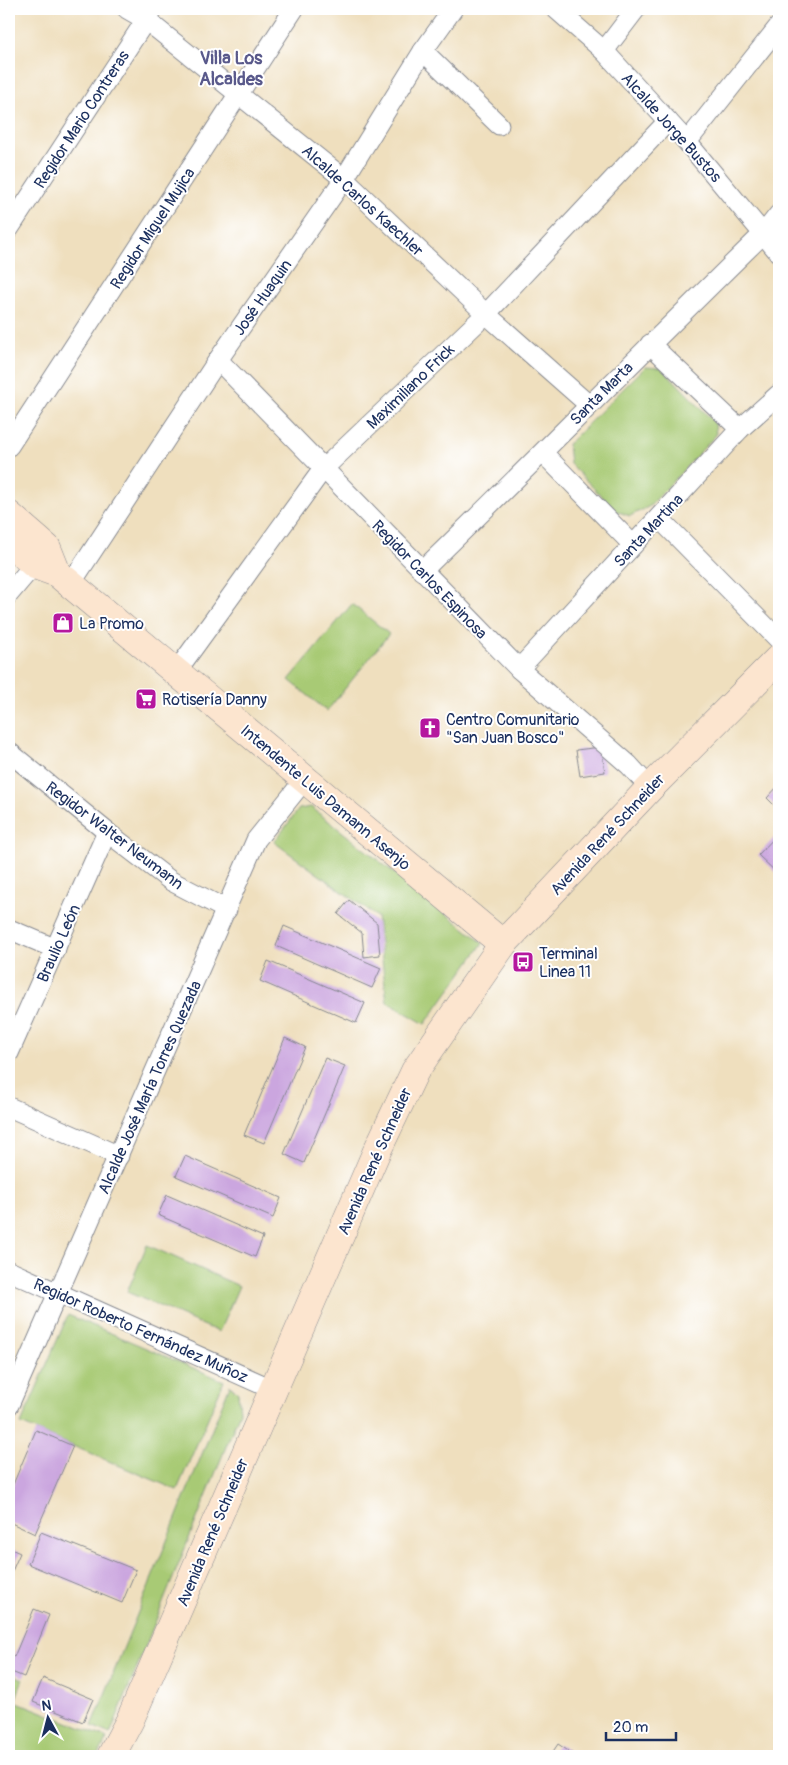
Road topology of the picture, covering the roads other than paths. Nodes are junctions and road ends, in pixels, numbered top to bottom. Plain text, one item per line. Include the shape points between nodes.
1 (127, 9) edge
2 (294, 9) edge
3 (453, 9) edge
4 (556, 9) edge
5 (636, 9) edge
6 (149, 14) edge
7 (779, 26) edge
8 (423, 51) junction
9 (604, 51) junction
10 (239, 94) junction
11 (668, 121) junction
12 (499, 124) dead end
13 (688, 142) junction
14 (344, 179) junction
15 (779, 214) edge
16 (9, 229) edge
17 (764, 233) junction
18 (779, 253) edge
19 (486, 314) junction
20 (650, 344) junction
21 (218, 360) junction
22 (779, 394) edge
23 (589, 405) junction
24 (740, 430) junction
25 (9, 446) edge
26 (543, 453) junction
27 (323, 469) junction
28 (9, 515) edge
29 (659, 518) junction
30 (9, 542) edge
31 (633, 545) junction
32 (52, 568) junction
33 (422, 571) junction
34 (9, 594) edge
35 (779, 640) edge
36 (779, 658) edge
37 (519, 669) junction
38 (176, 672) junction
39 (9, 752) edge
40 (305, 779) junction
41 (650, 788) junction
42 (107, 832) junction
43 (227, 910) junction
44 (9, 929) edge
45 (503, 944) junction
46 (56, 950) junction
47 (9, 1053) edge
48 (9, 1107) edge
49 (119, 1156) junction
50 (9, 1271) edge
51 (58, 1293) junction
52 (274, 1390) junction
53 (9, 1405) edge
54 (111, 1756) edge

1 - 6 street, Alcalde Carlos Kaechler
2 - 10 street, Regidor Miguel Mujica
3 - 8 street, José Huaquin
4 - 9 street, Alcalde Jorge Bustos
5 - 9 street
6 - 10 street, Alcalde Carlos Kaechler
6 - 16 street, Regidor Mario Contreras
7 - 13 street
8 - 12 street
8 - 14 street, José Huaquin
9 - 11 street, Alcalde Jorge Bustos
10 - 14 street, Alcalde Carlos Kaechler
10 - 25 street, Regidor Miguel Mujica
11 - 13 street, Alcalde Jorge Bustos
11 - 19 street, Maximiliano Frick
13 - 17 street, Alcalde Jorge Bustos
14 - 19 street, Alcalde Carlos Kaechler
14 - 21 street, José Huaquin
15 - 17 street, Santa Marta
17 - 18 street, Alcalde Jorge Bustos
17 - 20 street, Santa Marta
19 - 23 street, Alcalde Carlos Kaechler
19 - 27 street, Maximiliano Frick
20 - 23 street, Santa Marta
20 - 24 street
21 - 27 street, Regidor Carlos Espinosa
21 - 32 street, José Huaquin
22 - 24 street, Santa Martina
23 - 26 street, Santa Marta
24 - 29 street, Santa Martina
26 - 31 street
26 - 33 street, Santa Marta
27 - 33 street, Regidor Carlos Espinosa
27 - 38 street, Maximiliano Frick
28 - 32 main road, Intendente Luis Damann Asenjo
29 - 31 street, Santa Martina
29 - 35 street
30 - 32 main road, Intendente Luis Damann Asenjo
31 - 37 street, Santa Martina
32 - 34 street, José Huaquin
32 - 38 main road, Intendente Luis Damann Asenjo
33 - 37 street, Regidor Carlos Espinosa
36 - 41 main road, Avenida René Schneider
37 - 41 street, Regidor Carlos Espinosa
38 - 40 main road, Intendente Luis Damann Asenjo
39 - 42 street, Regidor Walter Neumann
40 - 43 street, Alcalde José María Torres Quezada via 256,840
40 - 45 main road, Intendente Luis Damann Asenjo
41 - 45 main road, Avenida René Schneider
42 - 43 street, Regidor Walter Neumann via 171,881
42 - 46 street, Braulio León
43 - 49 street, Alcalde José María Torres Quezada
44 - 46 street
45 - 52 main road, Avenida René Schneider via 415,1071 372,1162
46 - 47 street, Braulio León
48 - 49 street
49 - 51 street, Alcalde José María Torres Quezada
50 - 51 street, Regidor Roberto Fernández Muñoz
51 - 52 street, Regidor Roberto Fernández Muñoz
51 - 53 street, Alcalde José María Torres Quezada
52 - 54 main road, Avenida René Schneider via 130,1720

